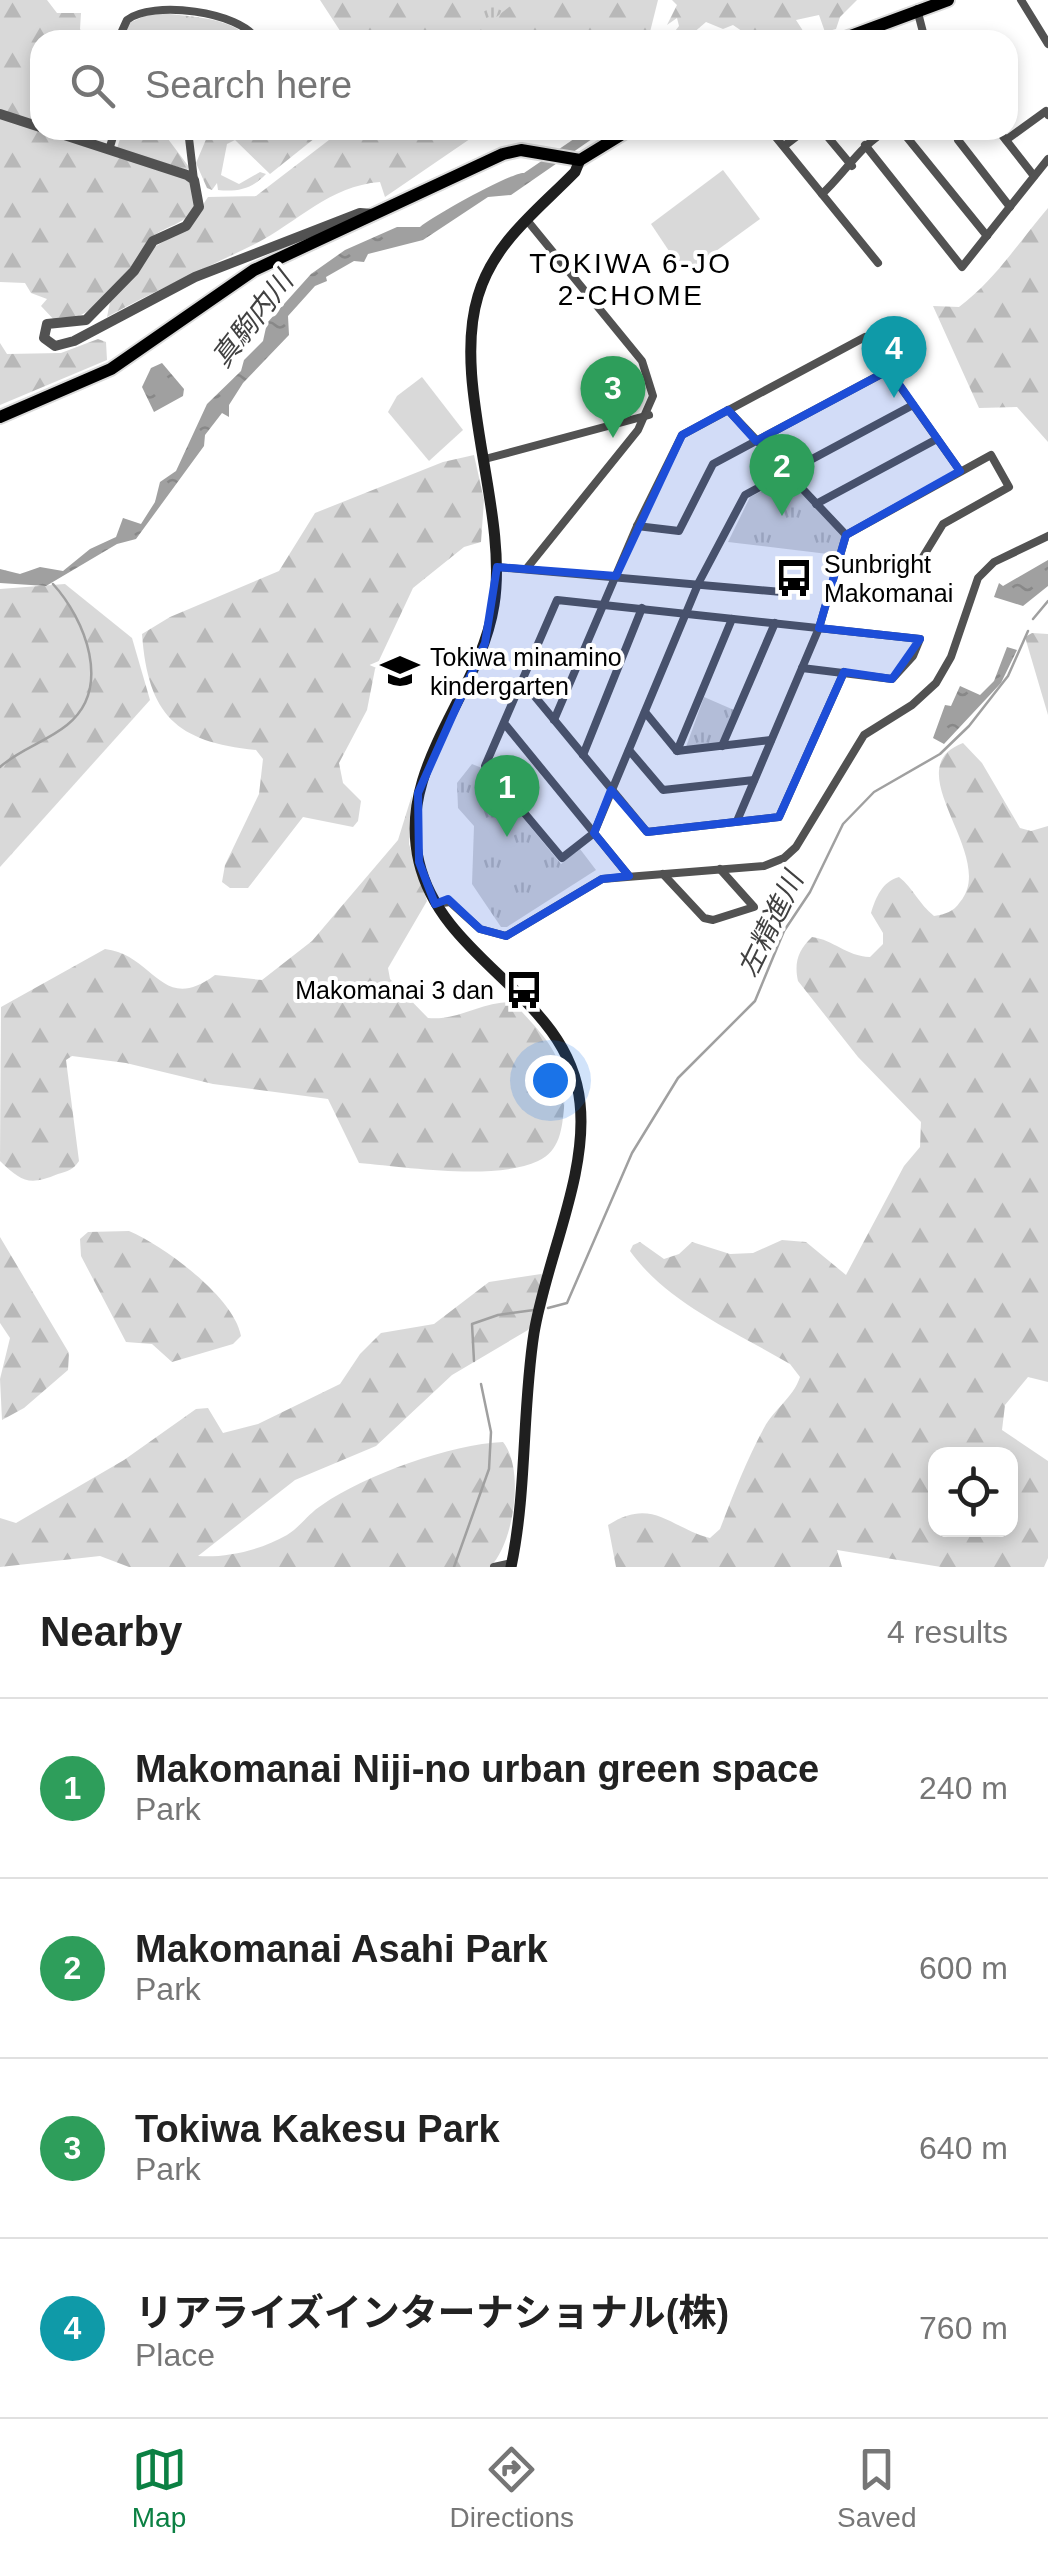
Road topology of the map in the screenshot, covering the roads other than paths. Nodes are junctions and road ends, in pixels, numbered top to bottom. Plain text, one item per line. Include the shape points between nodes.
1 (948, 0) edge
2 (1021, 0) edge
3 (916, 10) junction
4 (1048, 24) edge
5 (1036, 25) junction
6 (122, 30) edge
7 (246, 30) edge
8 (872, 30) edge
9 (922, 30) edge
10 (1048, 44) edge
11 (0, 114) edge
12 (1048, 115) edge
13 (30, 124) edge
14 (1018, 131) edge
15 (79, 140) edge
16 (112, 140) edge
17 (189, 140) edge
18 (611, 140) edge
19 (779, 140) edge
20 (792, 140) edge
21 (830, 140) edge
22 (874, 140) edge
23 (909, 140) edge
24 (958, 140) edge
25 (1006, 140) edge
26 (784, 146) junction
27 (865, 146) junction
28 (109, 150) junction
29 (1048, 159) edge
30 (574, 160) junction
31 (852, 166) junction
32 (1034, 176) junction
33 (194, 180) junction
34 (822, 194) junction
35 (1010, 207) junction
36 (374, 214) junction
37 (526, 219) junction
38 (987, 236) junction
39 (878, 263) dead end
40 (889, 370) junction
41 (913, 405) junction
42 (728, 410) junction
43 (648, 414) junction
44 (0, 417) edge
45 (937, 439) junction
46 (756, 440) junction
47 (484, 459) junction
48 (786, 472) junction
49 (960, 472) junction
50 (816, 504) junction
51 (637, 526) junction
52 (846, 535) junction
53 (1048, 536) edge
54 (838, 564) junction
55 (497, 567) junction
56 (527, 568) junction
57 (616, 576) junction
58 (699, 582) junction
59 (782, 592) dead end
60 (602, 608) junction
61 (642, 608) junction
62 (686, 614) junction
63 (732, 618) junction
64 (776, 624) junction
65 (819, 628) junction
66 (802, 668) junction
67 (844, 672) junction
68 (522, 682) junction
69 (645, 712) junction
70 (554, 720) junction
71 (504, 723) junction
72 (771, 740) junction
73 (722, 746) junction
74 (629, 750) junction
75 (677, 750) junction
76 (582, 755) junction
77 (754, 780) junction
78 (611, 790) junction
79 (738, 821) junction
80 (594, 833) junction
81 (720, 869) junction
82 (664, 874) junction
83 (629, 876) junction
84 (435, 904) junction
85 (511, 1565) edge
86 (494, 1567) edge

1 - 3 highway
2 - 5 street
3 - 8 highway
3 - 9 street
4 - 5 street
5 - 10 street
6 - 7 street via 127,20 153,7 236,21
11 - 13 street
12 - 14 street
15 - 28 street
16 - 28 street
17 - 33 street
18 - 30 highway
19 - 26 street
20 - 26 street
21 - 31 street
22 - 27 street
23 - 38 street
24 - 35 street
25 - 32 street
26 - 34 street
27 - 31 street
27 - 38 street via 962,267
28 - 33 street
29 - 32 street
30 - 36 highway via 531,151 503,154
30 - 37 main road via 574,172
31 - 34 street
32 - 35 street
33 - 36 street via 197,216 153,241 86,320 48,324 48,342 74,342 195,278 360,213
34 - 39 street
35 - 38 street
36 - 44 highway via 254,270 111,369
37 - 43 street via 648,370
37 - 47 main road via 493,258 472,316
40 - 41 street
40 - 42 street via 866,337
40 - 46 street
41 - 45 street
41 - 48 street
42 - 46 street
42 - 51 street via 682,435
43 - 47 street
43 - 56 street
45 - 49 street
45 - 50 street
46 - 48 street
46 - 51 street via 713,464 679,531
47 - 55 main road
48 - 50 street
48 - 58 street via 744,495
49 - 52 street
49 - 54 street via 992,455 1009,487 942,524 921,560 881,570
50 - 52 street
51 - 57 street
52 - 54 street
53 - 81 street via 994,562 978,578 952,657 936,682 864,734 791,852 764,866
54 - 65 street
55 - 56 street
55 - 84 main road via 485,643 418,793 416,844
56 - 57 street
57 - 58 street
57 - 60 street
58 - 59 street
58 - 62 street
60 - 61 street
60 - 68 street via 557,600
60 - 70 street
61 - 62 street
61 - 76 street
62 - 63 street
62 - 69 street
63 - 64 street
63 - 75 street
64 - 65 street
64 - 73 street
65 - 66 street
65 - 67 street via 920,640 892,678
66 - 67 street
66 - 72 street
67 - 79 street via 780,817
68 - 70 street
68 - 71 street
69 - 74 street
69 - 75 street
70 - 76 street
71 - 80 street
71 - 80 street via 485,766 562,858
72 - 73 street
72 - 77 street
73 - 75 street
74 - 77 street via 663,790
74 - 78 street
76 - 78 street
77 - 79 street
78 - 79 street via 648,832
78 - 80 street
80 - 83 street
81 - 82 street
81 - 82 street via 754,907 704,918
82 - 83 street
83 - 84 street via 602,879 506,936 480,929 447,900
84 - 85 main road via 458,936 551,1028 580,1102 572,1188 533,1339
85 - 86 street

